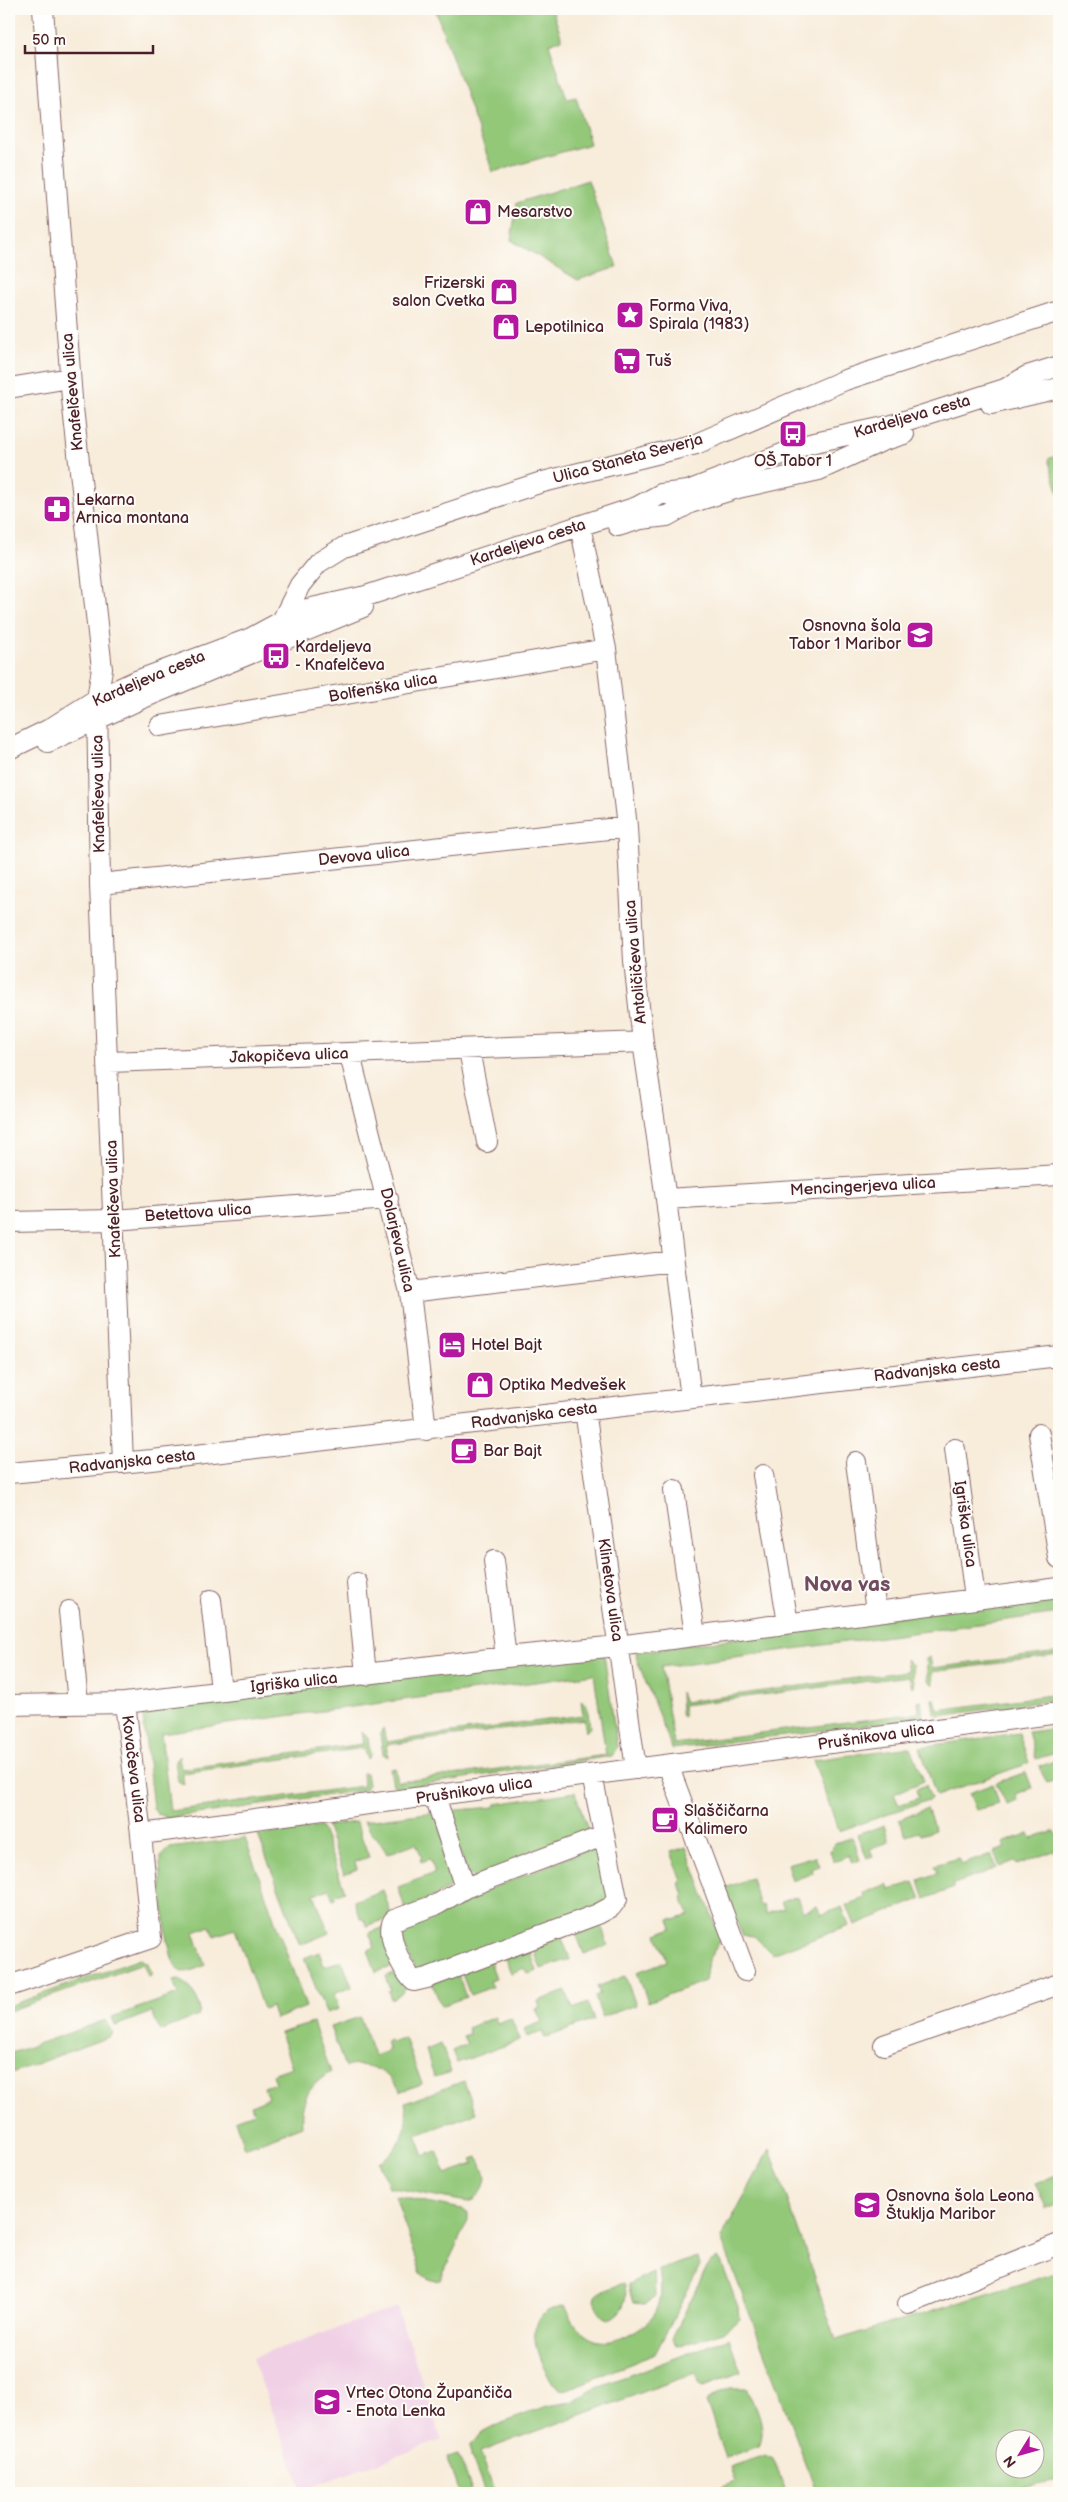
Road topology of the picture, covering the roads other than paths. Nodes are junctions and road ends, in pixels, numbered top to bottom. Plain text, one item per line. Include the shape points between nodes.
1 (43, 9) edge
2 (1059, 311) edge
3 (1059, 366) edge
4 (70, 378) junction
5 (9, 388) edge
6 (1059, 388) edge
7 (582, 532) junction
8 (282, 621) junction
9 (606, 650) junction
10 (97, 698) junction
11 (98, 719) junction
12 (160, 726) dead end
13 (9, 749) edge
14 (9, 762) edge
15 (627, 827) junction
16 (100, 884) junction
17 (643, 1042) junction
18 (469, 1050) junction
19 (350, 1054) junction
20 (108, 1062) junction
21 (487, 1142) dead end
22 (1059, 1175) edge
23 (388, 1199) junction
24 (666, 1199) junction
25 (114, 1220) junction
26 (9, 1222) edge
27 (673, 1261) junction
28 (410, 1292) junction
29 (1059, 1356) edge
30 (691, 1398) junction
31 (584, 1410) junction
32 (426, 1430) junction
33 (1039, 1434) dead end
34 (955, 1449) dead end
35 (856, 1462) dead end
36 (123, 1463) junction
37 (9, 1473) edge
38 (763, 1475) dead end
39 (674, 1490) dead end
40 (1059, 1558) edge
41 (494, 1561) dead end
42 (356, 1583) dead end
43 (1059, 1588) edge
44 (975, 1598) junction
45 (212, 1600) dead end
46 (69, 1612) dead end
47 (876, 1612) junction
48 (788, 1623) junction
49 (695, 1635) junction
50 (618, 1646) junction
51 (506, 1657) junction
52 (366, 1675) junction
53 (221, 1690) junction
54 (78, 1703) junction
55 (125, 1703) junction
56 (9, 1705) edge
57 (1059, 1713) edge
58 (668, 1765) junction
59 (636, 1769) junction
60 (592, 1775) junction
61 (435, 1796) junction
62 (141, 1834) junction
63 (603, 1836) junction
64 (465, 1888) junction
65 (745, 1971) dead end
66 (1059, 1984) edge
67 (9, 1986) edge
68 (884, 2045) dead end
69 (1059, 2244) edge
70 (908, 2304) dead end

1 - 4 street, Knafelčeva ulica
2 - 8 street, Ulica Staneta Severja via 845,380 696,444 539,483 344,547 318,563 300,585
3 - 7 street, Kardeljeva cesta via 1027,376 1005,389 889,426 810,443 688,491 661,494
4 - 5 street
4 - 10 street, Knafelčeva ulica via 102,669
6 - 7 street, Kardeljeva cesta via 1007,399 882,441 819,470 690,502 667,516
7 - 8 street, Kardeljeva cesta via 366,596 303,610
7 - 9 street, Antoličičeva ulica
7 - 11 street, Kardeljeva cesta via 348,612
8 - 10 street, Kardeljeva cesta via 251,638
9 - 12 street, Bolfenška ulica
9 - 15 street, Antoličičeva ulica
10 - 11 street, Knafelčeva ulica
10 - 13 street, Kardeljeva cesta via 48,730
11 - 14 street, Kardeljeva cesta
11 - 16 street, Knafelčeva ulica
15 - 16 street, Devova ulica
15 - 17 street, Antoličičeva ulica via 634,961
16 - 20 street, Knafelčeva ulica
17 - 18 street, Jakopičeva ulica
17 - 24 street, Antoličičeva ulica
18 - 19 street, Jakopičeva ulica
18 - 21 street
19 - 20 street, Jakopičeva ulica
19 - 23 street, Dolarjeva ulica
20 - 25 street, Knafelčeva ulica
22 - 24 street, Mencingerjeva ulica
23 - 25 street, Betettova ulica
23 - 28 street, Dolarjeva ulica
24 - 27 street, Antoličičeva ulica
25 - 26 street, Betettova ulica
25 - 36 street, Knafelčeva ulica
27 - 28 street
27 - 30 street, Antoličičeva ulica
28 - 32 street, Dolarjeva ulica
29 - 30 street, Radvanjska cesta
30 - 31 street, Radvanjska cesta
31 - 32 street, Radvanjska cesta
31 - 50 street, Klinetova ulica
32 - 36 street, Radvanjska cesta
33 - 40 street
34 - 44 street, Igriška ulica
35 - 47 street
36 - 37 street, Radvanjska cesta
38 - 48 street
39 - 49 street
41 - 51 street
42 - 52 street
43 - 44 street, Igriška ulica
44 - 47 street, Igriška ulica
45 - 53 street
46 - 54 street
47 - 48 street, Igriška ulica
48 - 49 street, Igriška ulica
49 - 50 street, Igriška ulica
50 - 51 street, Igriška ulica
50 - 59 street, Klinetova ulica
51 - 52 street, Igriška ulica
52 - 53 street, Igriška ulica
53 - 55 street, Igriška ulica
54 - 55 street, Igriška ulica
54 - 56 street, Igriška ulica
55 - 62 street, Kovačeva ulica
57 - 58 street, Prušnikova ulica
58 - 59 street, Prušnikova ulica
58 - 65 street
59 - 60 street, Prušnikova ulica
60 - 61 street, Prušnikova ulica
60 - 63 street
61 - 62 street, Prušnikova ulica
61 - 64 street
62 - 67 street via 151,1938
63 - 64 street
63 - 64 street via 616,1889 617,1899 611,1907 414,1981 402,1967 392,1940 391,1923 452,1897
66 - 68 street
69 - 70 street

